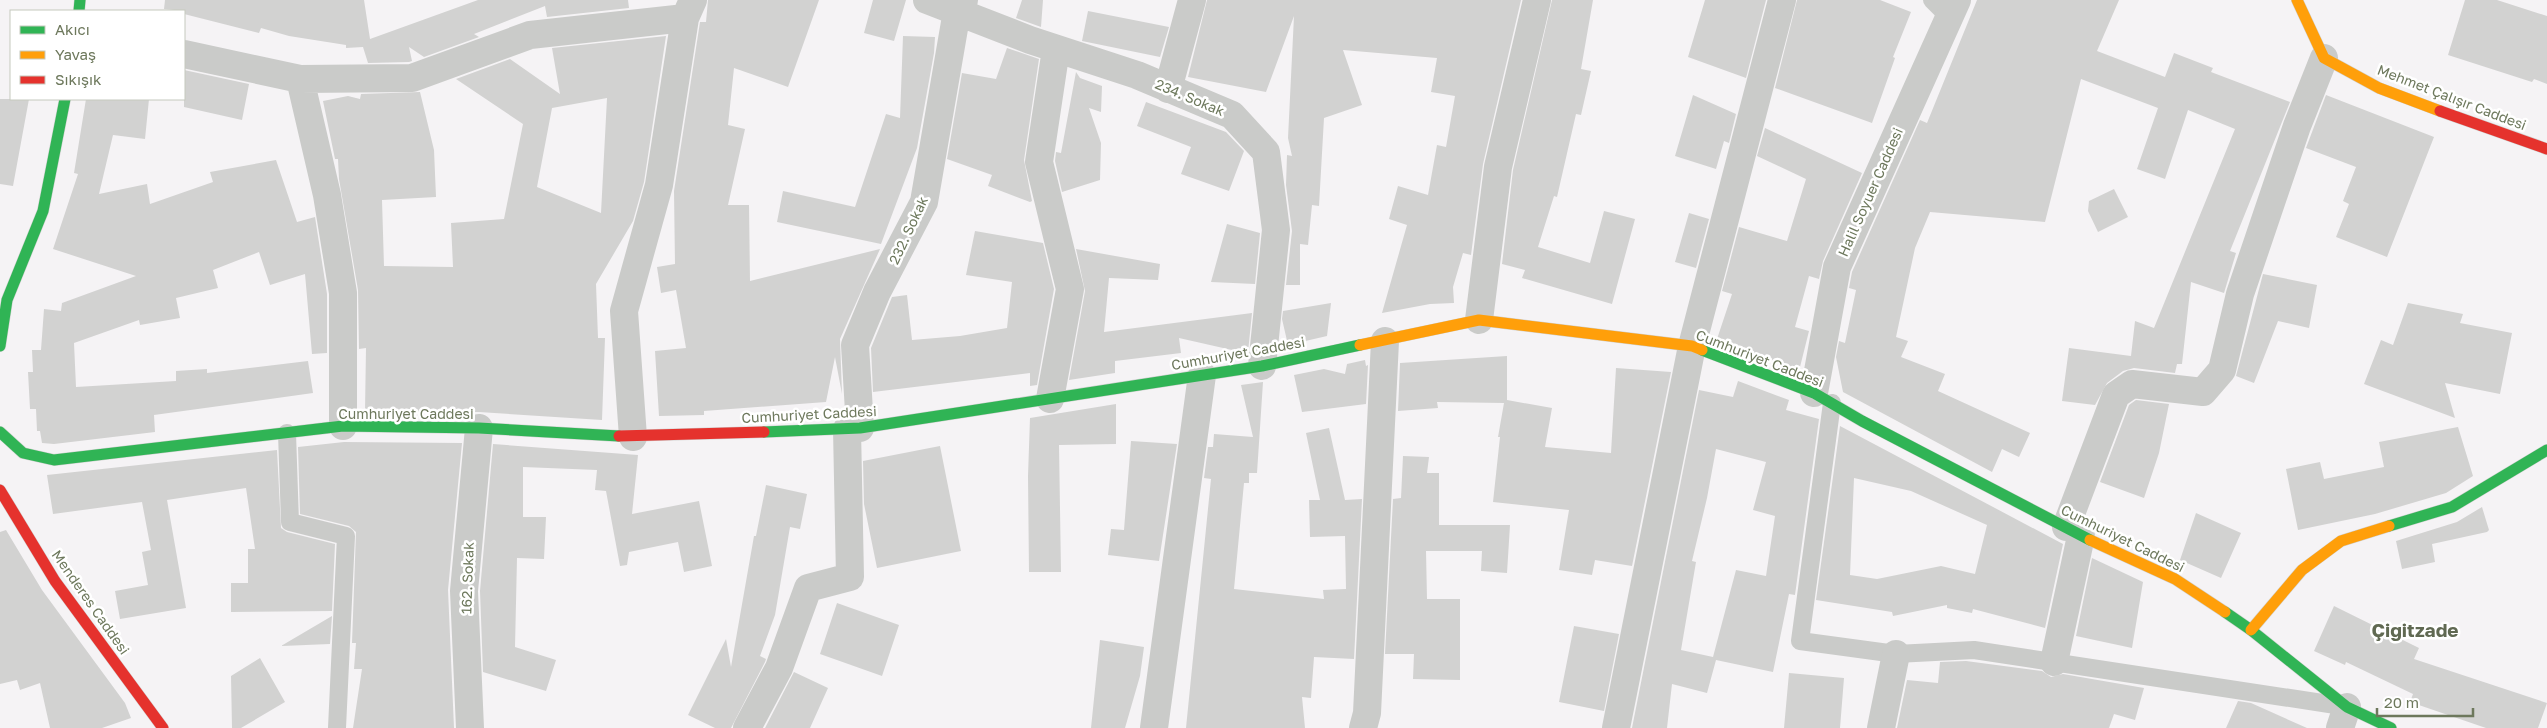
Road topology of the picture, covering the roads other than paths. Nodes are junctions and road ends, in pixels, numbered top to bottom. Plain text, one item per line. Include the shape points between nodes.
1 (926, 0) edge
2 (1192, 0) edge
3 (1537, 0) edge
4 (1782, 0) edge
5 (2297, 0) edge
6 (960, 5) edge
7 (1946, 5) edge
8 (689, 9) edge
9 (1056, 49) junction
10 (185, 54) edge
11 (2324, 58) junction
12 (300, 79) junction
13 (1168, 88) junction
14 (65, 100) edge
15 (2547, 148) edge
16 (2, 302) edge
17 (1478, 320) junction
18 (1385, 341) junction
19 (0, 346) edge
20 (1692, 346) junction
21 (1262, 366) junction
22 (1202, 375) junction
23 (1823, 398) junction
24 (1050, 399) junction
25 (343, 426) junction
26 (479, 428) junction
27 (854, 428) junction
28 (0, 432) edge
29 (287, 433) junction
30 (633, 437) junction
31 (2547, 450) edge
32 (0, 490) edge
33 (2074, 532) junction
34 (2251, 630) junction
35 (1896, 654) junction
36 (2054, 662) junction
37 (2344, 717) edge
38 (163, 728) edge
39 (338, 728) edge
40 (470, 728) edge
41 (747, 728) edge
42 (1154, 728) edge
43 (1363, 728) edge
44 (1616, 728) edge
45 (1881, 728) edge
46 (2391, 728) edge

1 - 6 street, 234. Sokak
2 - 13 street
3 - 17 street via 1498,167
4 - 20 street
5 - 11 main road
6 - 9 street, 234. Sokak
6 - 27 street, 232. Sokak via 924,202 877,292 855,345
7 - 23 street, Halil Soyuer Caddesi via 1837,267
8 - 12 street via 530,35 412,78
8 - 30 street via 659,185 624,311
9 - 13 street, 234. Sokak
9 - 24 street via 1039,162 1070,289
10 - 12 street
11 - 15 main road, Mehmet Çalışır Caddesi via 2379,88 2489,130
11 - 33 street via 2297,126 2240,294 2222,370 2203,392 2132,384 2116,395
12 - 25 street via 327,195 343,293
13 - 21 street, 234. Sokak via 1232,115 1266,152 1276,230
14 - 16 main road via 43,211
16 - 19 main road
17 - 18 main road, Cumhuriyet Caddesi
17 - 20 main road, Cumhuriyet Caddesi
18 - 21 main road, Cumhuriyet Caddesi
18 - 43 street via 1367,713
20 - 23 main road, Cumhuriyet Caddesi
20 - 44 street
21 - 22 main road, Cumhuriyet Caddesi
22 - 24 main road, Cumhuriyet Caddesi
22 - 42 street
23 - 33 main road, Cumhuriyet Caddesi
23 - 35 lane via 1800,640
24 - 27 main road, Cumhuriyet Caddesi
25 - 26 main road, Cumhuriyet Caddesi
25 - 29 main road, Cumhuriyet Caddesi
26 - 30 main road, Cumhuriyet Caddesi
26 - 40 street, 162. Sokak via 464,591
27 - 30 main road, Cumhuriyet Caddesi
27 - 41 street, 232. Sokak via 850,577 808,588 779,668
28 - 29 main road, Cumhuriyet Caddesi via 14,448 31,458 54,460
29 - 39 lane via 290,522 346,536
31 - 34 main road via 2452,507 2341,541 2302,570
32 - 38 main road, Menderes Caddesi via 55,581
33 - 34 main road, Cumhuriyet Caddesi via 2175,579
33 - 36 street
34 - 37 main road, Cumhuriyet Caddesi
35 - 36 lane via 1974,650
35 - 45 street
36 - 37 lane
37 - 46 main road, Cumhuriyet Caddesi

